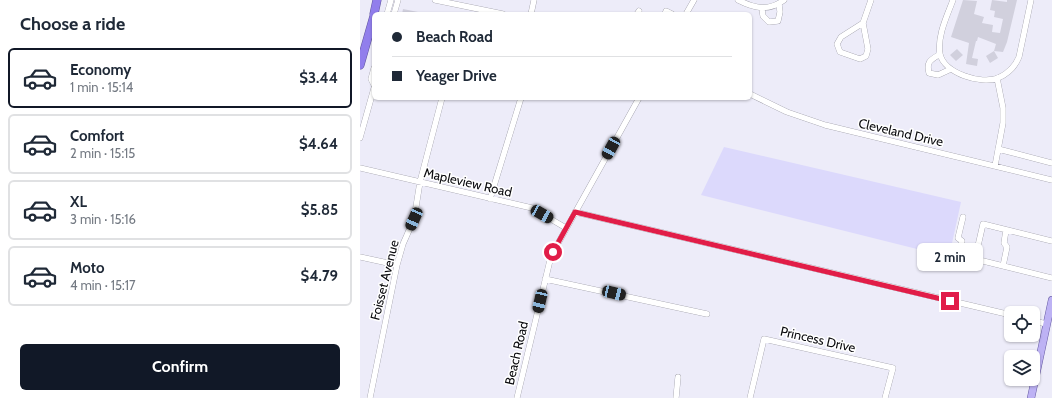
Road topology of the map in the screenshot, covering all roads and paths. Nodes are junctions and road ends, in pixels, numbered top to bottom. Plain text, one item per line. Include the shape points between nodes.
1 (377, 0) edge
2 (391, 0) edge
3 (398, 0) edge
4 (438, 0) edge
5 (534, 0) edge
6 (694, 0) edge
7 (738, 0) edge
8 (871, 0) edge
9 (953, 0) edge
10 (1032, 0) edge
11 (781, 2) edge
12 (468, 7) junction
13 (762, 9) junction
14 (375, 12) edge
15 (388, 12) edge
16 (395, 12) edge
17 (466, 12) edge
18 (493, 12) edge
19 (531, 12) edge
20 (687, 12) edge
21 (372, 22) edge
22 (863, 23) junction
23 (940, 54) junction
24 (360, 65) edge
25 (951, 69) junction
26 (998, 78) junction
27 (372, 94) edge
28 (752, 95) edge
29 (441, 100) edge
30 (520, 100) edge
31 (638, 100) edge
32 (360, 138) edge
33 (998, 149) junction
34 (1052, 163) edge
35 (995, 166) junction
36 (360, 168) edge
37 (1052, 180) edge
38 (420, 182) junction
39 (490, 198) junction
40 (575, 212) junction
41 (963, 217) dead end
42 (566, 228) junction
43 (1006, 230) junction
44 (1052, 241) edge
45 (360, 257) edge
46 (975, 259) junction
47 (397, 265) junction
48 (1003, 266) junction
49 (1052, 278) edge
50 (545, 279) junction
51 (1052, 300) edge
52 (1004, 313) edge
53 (707, 314) dead end
54 (1040, 322) edge
55 (1047, 324) junction
56 (678, 377) dead end
57 (370, 398) edge
58 (517, 398) edge
59 (676, 398) edge
60 (750, 398) edge
61 (885, 398) edge
62 (1032, 398) edge

1 - 14 highway
2 - 15 street
3 - 16 street
4 - 12 street
5 - 19 street
6 - 20 street
7 - 13 street
8 - 22 street
9 - 23 street via 942,36
10 - 26 street via 1019,57 1011,70
11 - 13 street
11 - 13 street via 778,21 769,22
12 - 17 street
12 - 18 street
21 - 24 highway
22 - 22 street via 868,49 866,56 860,59 840,52 837,44 842,37
23 - 25 street
23 - 25 street via 930,60 927,66 929,73 938,75
25 - 26 street via 975,79
26 - 33 street via 1003,114
27 - 32 street
28 - 35 street, Cleveland Drive via 787,112 825,125
29 - 38 street, Foisset Avenue
30 - 39 street
31 - 40 street, Beach Road
33 - 34 street
33 - 35 street
35 - 37 street, Cleveland Drive
36 - 38 street, Mapleview Road
38 - 39 street, Mapleview Road
38 - 47 street, Foisset Avenue via 414,219
39 - 42 street, Mapleview Road via 532,208
40 - 42 street, Beach Road
40 - 52 street
41 - 46 street via 958,238 962,241 959,255
42 - 50 street, Beach Road via 551,256
43 - 44 street
43 - 46 street via 983,224
43 - 48 street via 1004,243 1007,247
45 - 47 street
46 - 48 street
47 - 57 street, Foisset Avenue
48 - 49 street
50 - 53 street
50 - 58 street, Beach Road
51 - 55 main road
54 - 55 street
55 - 62 main road
56 - 59 street
60 - 61 street, Princess Drive via 764,338 892,368

